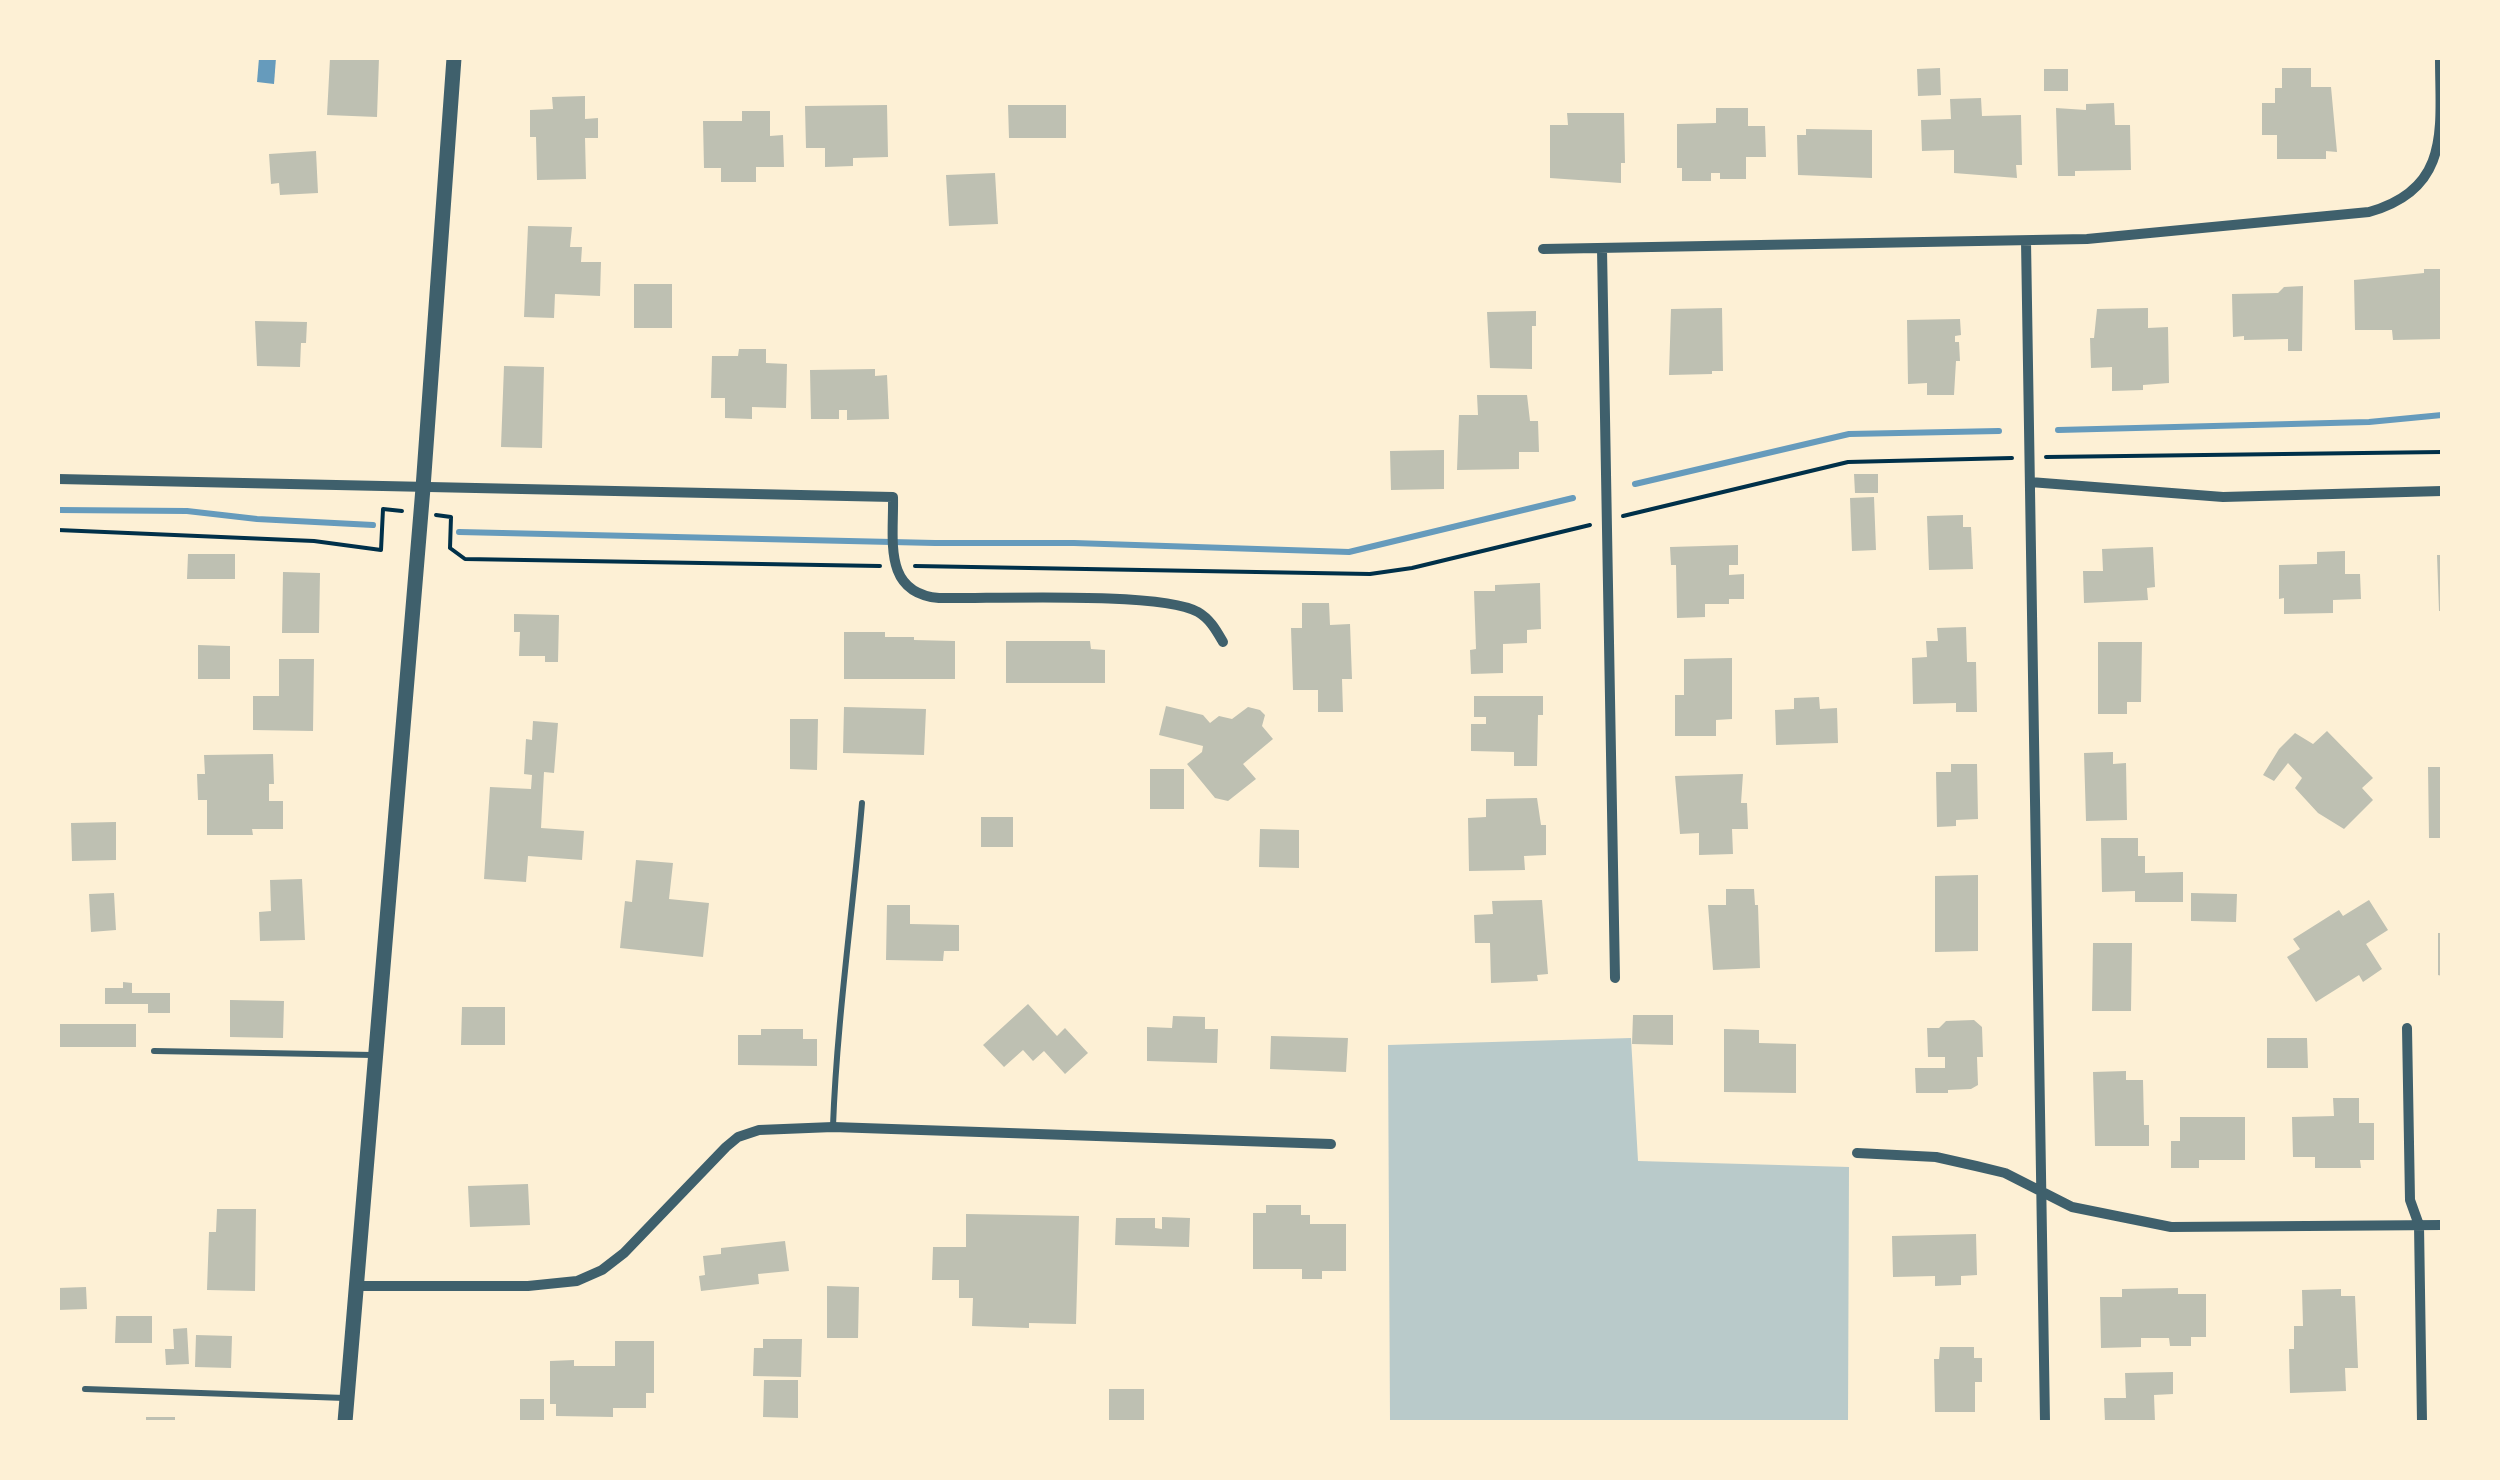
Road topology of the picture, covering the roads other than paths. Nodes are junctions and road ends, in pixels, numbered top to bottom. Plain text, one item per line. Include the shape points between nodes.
1 (454, 58) edge
2 (2440, 58) edge
3 (2026, 241) junction
4 (1543, 249) dead end
5 (1602, 249) junction
6 (58, 479) edge
7 (2030, 482) junction
8 (423, 488) junction
9 (2442, 491) edge
10 (1223, 642) dead end
11 (862, 803) dead end
12 (1615, 978) dead end
13 (2407, 1028) dead end
14 (154, 1051) dead end
15 (374, 1055) junction
16 (833, 1127) junction
17 (1330, 1144) dead end
18 (1857, 1153) dead end
19 (2042, 1193) junction
20 (2419, 1225) junction
21 (2442, 1225) edge
22 (356, 1286) junction
23 (85, 1389) dead end
24 (346, 1398) junction
25 (344, 1422) edge
26 (2045, 1422) edge
27 (2422, 1422) edge

1 - 8 street
2 - 3 street via 2436,157 2422,183 2398,202 2369,212
3 - 5 street
3 - 7 street
4 - 5 street
5 - 12 street
6 - 8 street
7 - 9 street via 2222,497
7 - 19 street
8 - 10 street via 893,497 900,579 928,597 1155,601 1196,611
8 - 15 street
11 - 16 lane
13 - 20 street via 2410,1200
14 - 15 lane
15 - 22 street
16 - 17 street
16 - 22 street via 738,1137 624,1253 577,1281
18 - 19 street via 1936,1156 2006,1174
19 - 20 street via 2088,1211 2171,1228
19 - 26 street
20 - 21 street
20 - 27 street
22 - 24 street
23 - 24 lane
24 - 25 street

